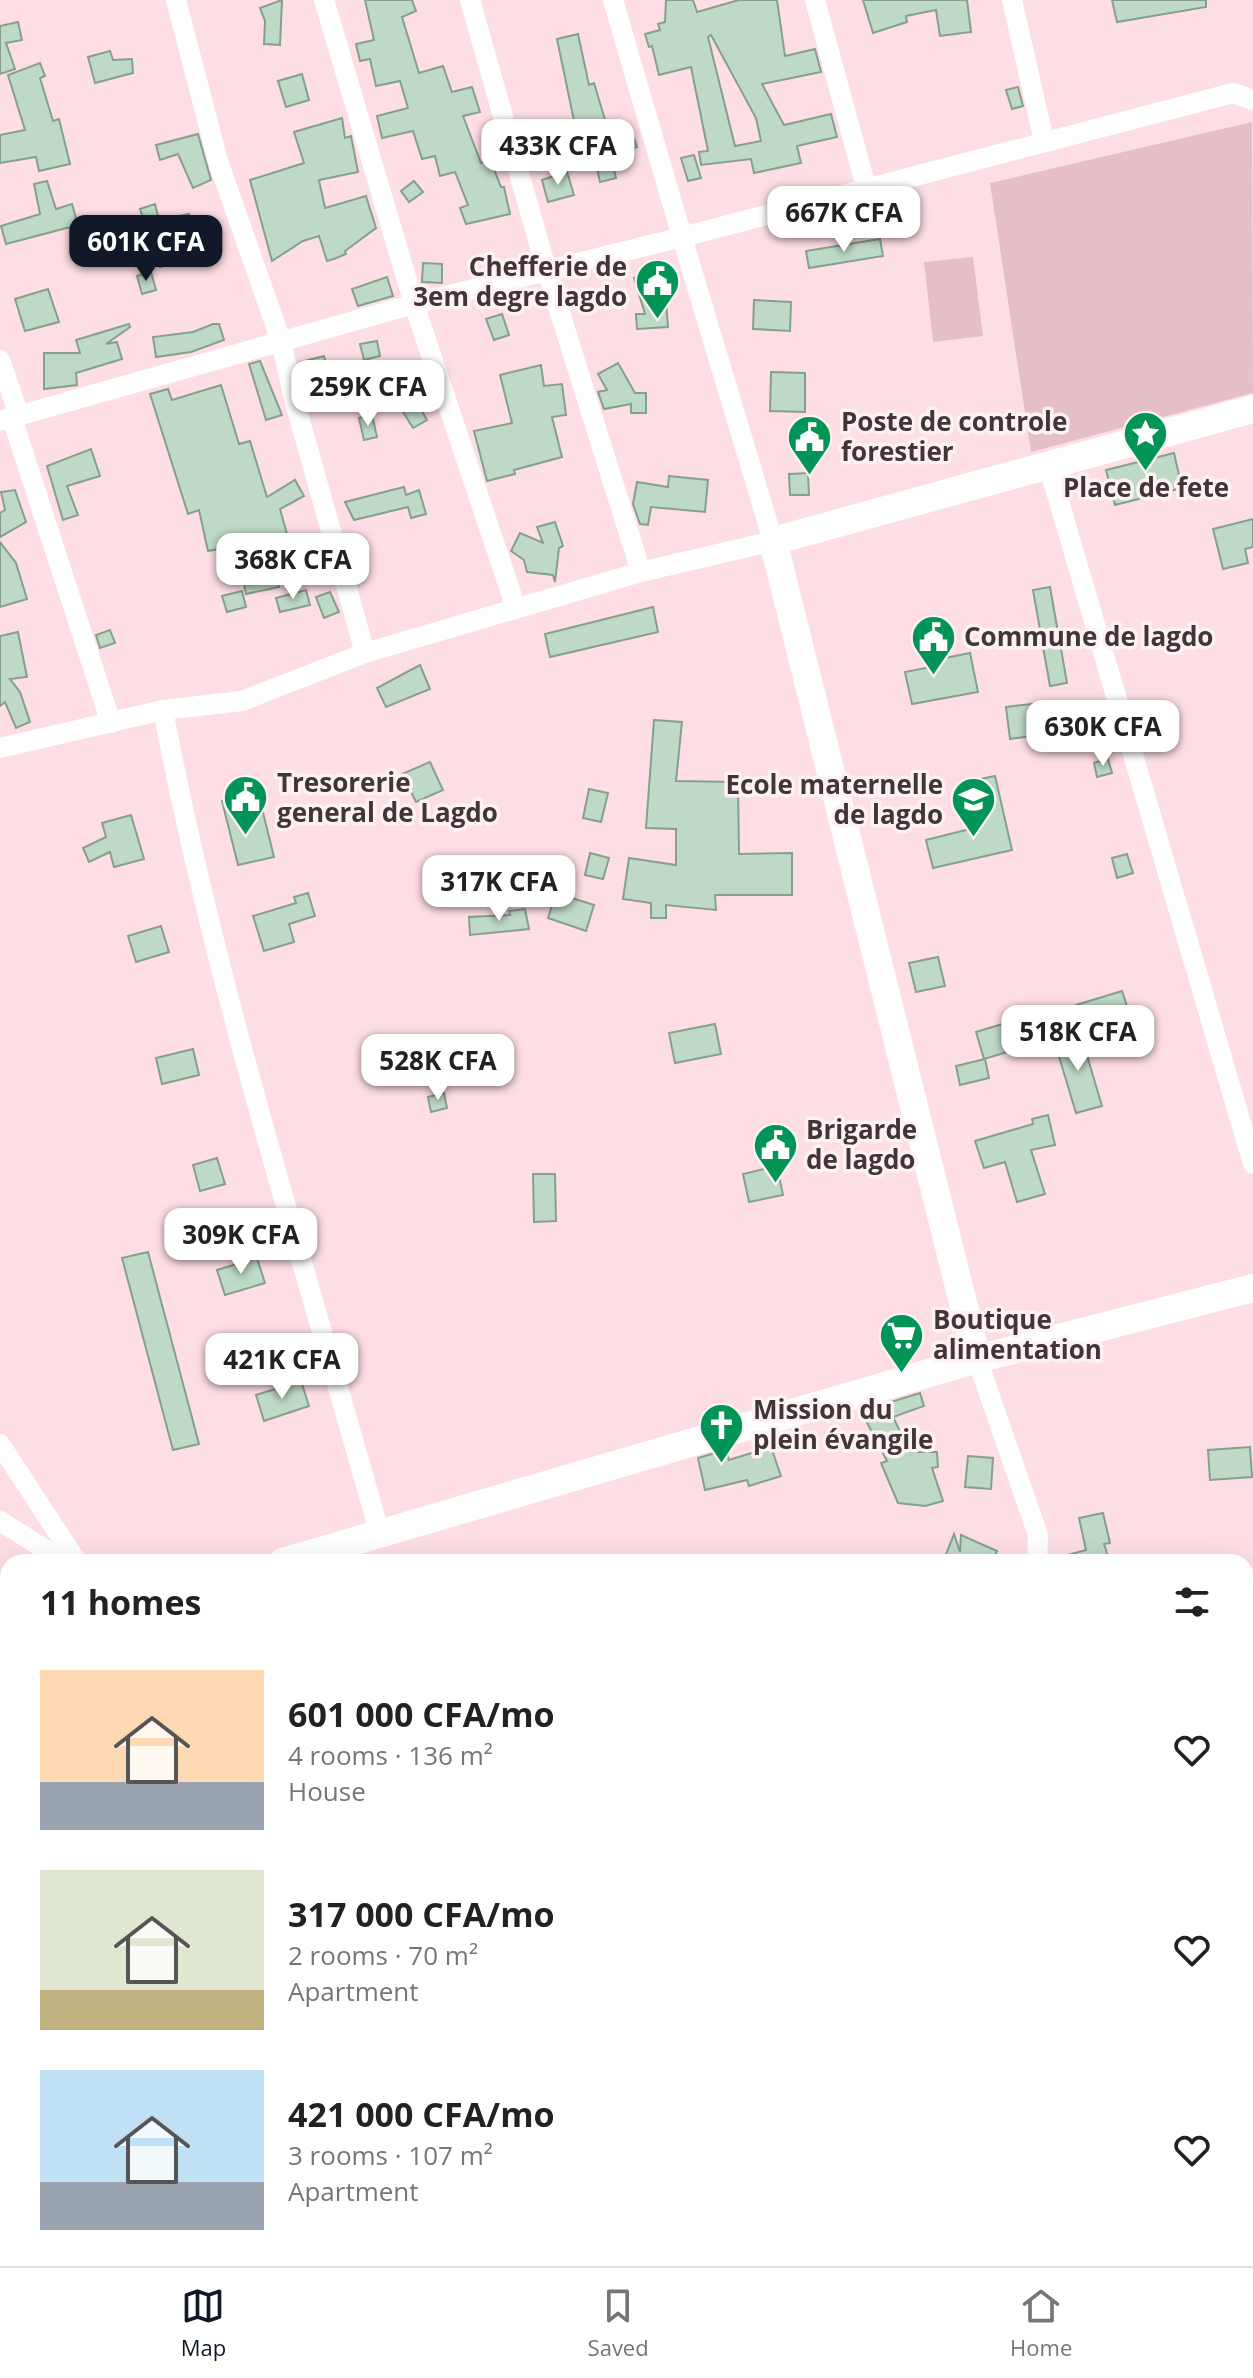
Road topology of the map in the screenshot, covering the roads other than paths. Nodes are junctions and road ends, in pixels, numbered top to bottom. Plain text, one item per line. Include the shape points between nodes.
1 (176, 0) edge
2 (324, 0) edge
3 (470, 0) edge
4 (613, 0) edge
5 (815, 0) edge
6 (1012, 0) edge
7 (1253, 88) edge
8 (1233, 93) junction
9 (1253, 100) edge
10 (1044, 141) junction
11 (867, 191) junction
12 (682, 237) junction
13 (546, 268) junction
14 (414, 304) junction
15 (281, 341) junction
16 (0, 360) edge
17 (1253, 409) edge
18 (10, 418) edge
19 (1048, 464) junction
20 (773, 541) junction
21 (641, 572) junction
22 (516, 608) junction
23 (365, 653) junction
24 (163, 710) junction
25 (111, 723) junction
26 (0, 748) edge
27 (1253, 1164) edge
28 (1253, 1288) edge
29 (977, 1359) junction
30 (0, 1444) edge
31 (0, 1521) edge
32 (380, 1535) junction
33 (52, 1554) edge
34 (72, 1554) edge
35 (312, 1554) edge
36 (1037, 1554) edge

1 - 15 street via 218,161
2 - 14 street
3 - 13 street
4 - 12 street
5 - 11 street
6 - 10 street
7 - 8 street
8 - 9 street
8 - 10 street
10 - 11 street
11 - 12 street
12 - 13 street
12 - 20 street
13 - 14 street
13 - 21 street
14 - 15 street
14 - 22 street
15 - 18 street
15 - 23 street
16 - 18 street
17 - 19 street
18 - 25 street
19 - 20 street
19 - 27 street
20 - 21 street
20 - 29 street
21 - 22 street
22 - 23 street
23 - 24 street via 242,701
24 - 25 street
24 - 32 street via 183,815
25 - 26 street
28 - 29 street
29 - 32 street
29 - 36 street via 1038,1535
30 - 34 street
31 - 33 street
32 - 35 street

